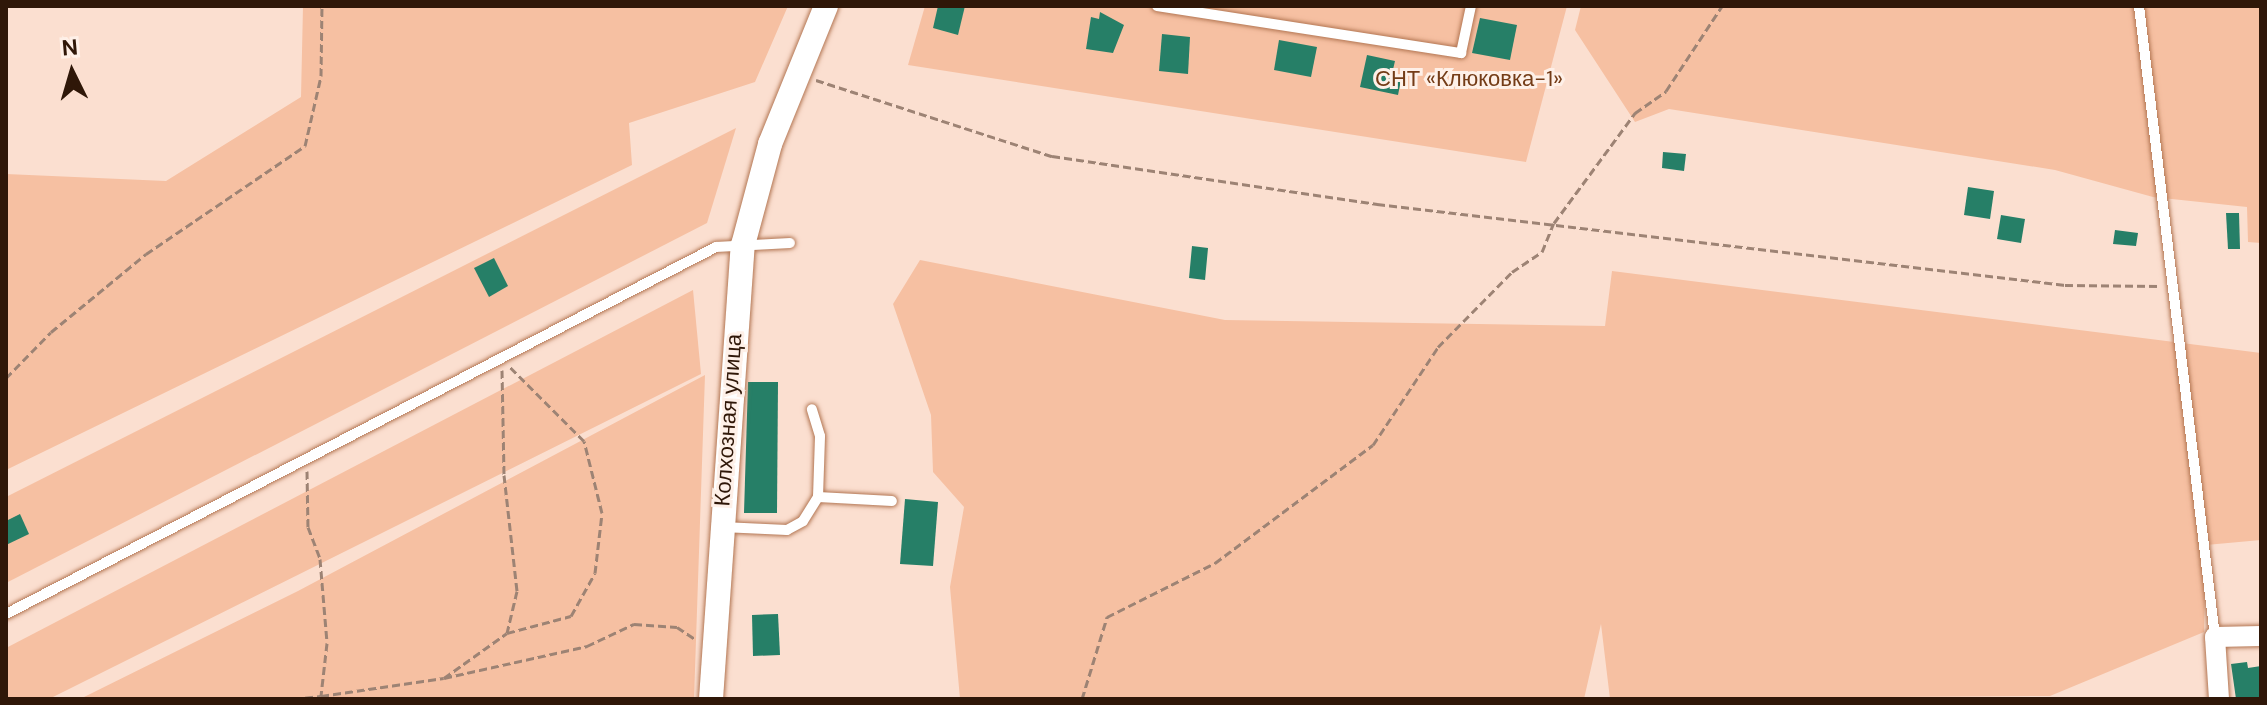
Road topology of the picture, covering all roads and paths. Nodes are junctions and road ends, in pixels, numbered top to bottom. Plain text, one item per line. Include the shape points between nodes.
1 (322, 6) edge
2 (826, 6) edge
3 (1157, 6) edge
4 (1471, 6) edge
5 (1722, 6) edge
6 (2139, 6) edge
7 (798, 74) junction
8 (1554, 223) junction
9 (790, 243) dead end
10 (743, 245) junction
11 (2172, 287) junction
12 (500, 357) junction
13 (6, 378) edge
14 (812, 409) dead end
15 (307, 454) junction
16 (818, 497) junction
17 (892, 501) dead end
18 (720, 527) junction
19 (6, 614) edge
20 (507, 633) junction
21 (2261, 636) edge
22 (2215, 637) junction
23 (712, 651) junction
24 (444, 678) junction
25 (321, 696) junction
26 (293, 699) edge
27 (711, 699) edge
28 (1082, 699) edge
29 (2219, 699) edge

1 - 13 path via 321,76 305,146 146,254
2 - 7 street, Колхозная улица
3 - 4 lane via 1461,53
5 - 8 path via 1666,91 1635,113
6 - 11 lane
7 - 8 path via 1052,156
7 - 10 street, Колхозная улица via 770,144
8 - 11 path via 2065,285
8 - 28 path via 1542,252 1512,272 1438,347 1373,445 1215,563 1107,617
9 - 10 lane
10 - 12 lane via 716,247
10 - 18 street, Колхозная улица
11 - 22 lane
12 - 15 lane
12 - 20 path via 517,591
12 - 20 path via 584,441 602,513 595,573 571,616
14 - 16 lane via 820,436
15 - 19 lane
15 - 25 path via 308,527 320,559 327,643
16 - 17 lane
16 - 18 lane via 803,521 787,530
18 - 23 street, Колхозная улица
20 - 24 path
21 - 22 street
22 - 29 street
23 - 24 path via 677,627 634,624 587,646
23 - 27 street, Колхозная улица
24 - 25 path
25 - 26 path

